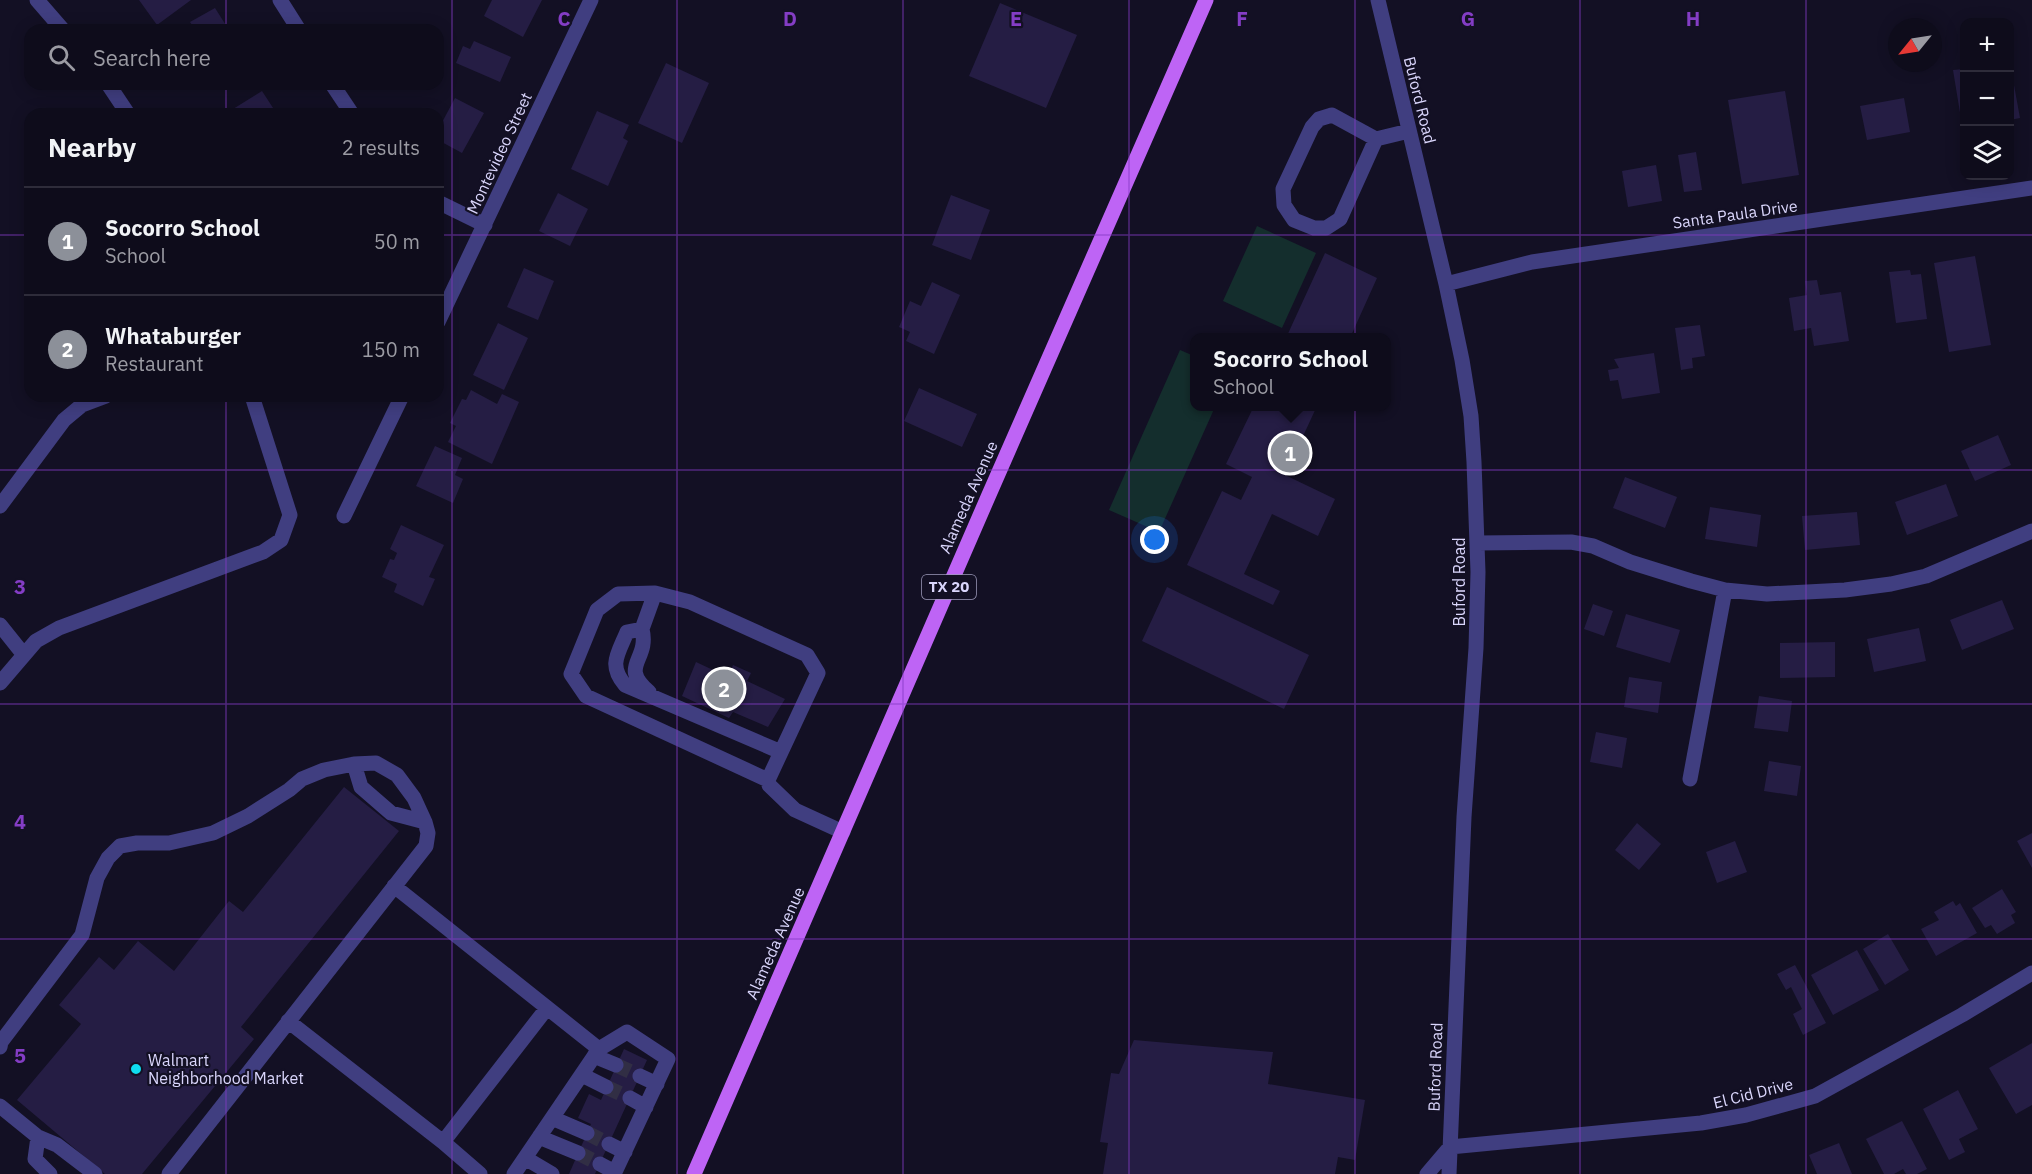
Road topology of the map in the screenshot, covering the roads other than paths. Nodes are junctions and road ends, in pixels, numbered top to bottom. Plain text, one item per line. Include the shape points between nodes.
1 (37, 0) edge
2 (280, 0) edge
3 (591, 0) edge
4 (1206, 0) edge
5 (1378, 0) edge
6 (58, 24) edge
7 (295, 24) edge
8 (112, 90) edge
9 (336, 90) edge
10 (124, 108) edge
11 (348, 108) edge
12 (1409, 131) junction
13 (1376, 139) junction
14 (2032, 188) edge
15 (444, 205) edge
16 (485, 225) junction
17 (1446, 284) junction
18 (444, 310) edge
19 (90, 402) edge
20 (254, 402) edge
21 (399, 402) edge
22 (0, 506) edge
23 (344, 516) dead end
24 (2032, 531) edge
25 (1477, 543) junction
26 (1725, 590) junction
27 (655, 593) junction
28 (0, 625) edge
29 (642, 629) junction
30 (24, 655) junction
31 (0, 683) edge
32 (652, 695) junction
33 (781, 752) junction
34 (354, 764) junction
35 (1690, 779) dead end
36 (768, 780) junction
37 (425, 822) junction
38 (843, 832) junction
39 (394, 886) junction
40 (2032, 973) edge
41 (547, 1008) junction
42 (288, 1021) junction
43 (0, 1047) edge
44 (597, 1053) junction
45 (616, 1065) tunnel mouth
46 (582, 1075) junction
47 (640, 1076) tunnel mouth
48 (657, 1084) junction
49 (606, 1087) tunnel mouth
50 (630, 1098) tunnel mouth
51 (0, 1106) edge
52 (646, 1107) junction
53 (552, 1118) junction
54 (587, 1133) tunnel mouth
55 (39, 1137) junction
56 (539, 1137) junction
57 (442, 1143) junction
58 (609, 1144) tunnel mouth
59 (1450, 1147) junction
60 (625, 1152) junction
61 (578, 1154) tunnel mouth
62 (525, 1158) junction
63 (600, 1164) tunnel mouth
64 (615, 1173) edge
65 (50, 1174) edge
66 (95, 1174) edge
67 (169, 1174) edge
68 (480, 1174) edge
69 (514, 1174) edge
70 (552, 1174) edge
71 (694, 1174) edge
72 (1427, 1174) edge
73 (1449, 1174) edge

1 - 6 street
2 - 7 street
3 - 16 street, Montevideo Street
4 - 38 main road, Alameda Avenue / TX 20
5 - 12 street, Buford Road
8 - 10 street
9 - 11 street
12 - 13 street
12 - 17 street, Buford Road
13 - 13 street via 1332,115 1319,119 1283,189 1284,205 1294,220 1326,228 1340,219
14 - 17 street, Santa Paula Drive via 1532,262
15 - 16 street
16 - 18 street, Montevideo Street
17 - 25 street, Buford Road via 1471,416
19 - 22 street via 64,420
20 - 30 street via 290,515 281,540 264,552 58,628 36,641
21 - 23 street
24 - 26 street via 1926,576 1891,584 1767,594
25 - 26 street via 1571,542 1593,546 1630,562
25 - 59 street, Buford Road via 1476,648 1464,817
26 - 35 street
27 - 29 street
27 - 33 street via 690,602 807,655 818,673
27 - 36 street via 618,594 597,610 571,674 586,696
28 - 30 street
29 - 32 street via 645,641 634,671 636,680
29 - 32 street via 627,632 615,661 617,675 625,685
30 - 31 street
32 - 33 street
33 - 36 street
34 - 37 street via 361,787 391,813
34 - 37 street via 376,763 397,776 414,798
34 - 43 street via 302,779 248,816 213,833 169,843 120,846 97,878 82,935
36 - 38 street via 795,810
37 - 39 street via 426,846
38 - 71 main road, Alameda Avenue / TX 20
39 - 41 street
39 - 42 street
40 - 59 street, El Cid Drive via 1815,1096 1701,1123
41 - 44 street
41 - 57 street
42 - 57 street
42 - 67 street
44 - 45 street
44 - 46 street
44 - 48 street via 627,1032 668,1059
46 - 49 street
46 - 53 street
47 - 48 street
48 - 52 street
50 - 52 street
51 - 55 street
52 - 60 street
53 - 54 street
53 - 56 street
55 - 65 street via 35,1159
55 - 66 street via 57,1144
56 - 61 street
56 - 62 street
57 - 68 street
58 - 60 street
59 - 72 street
59 - 73 street, Buford Road
60 - 64 street
62 - 69 street
62 - 70 street
63 - 64 street

